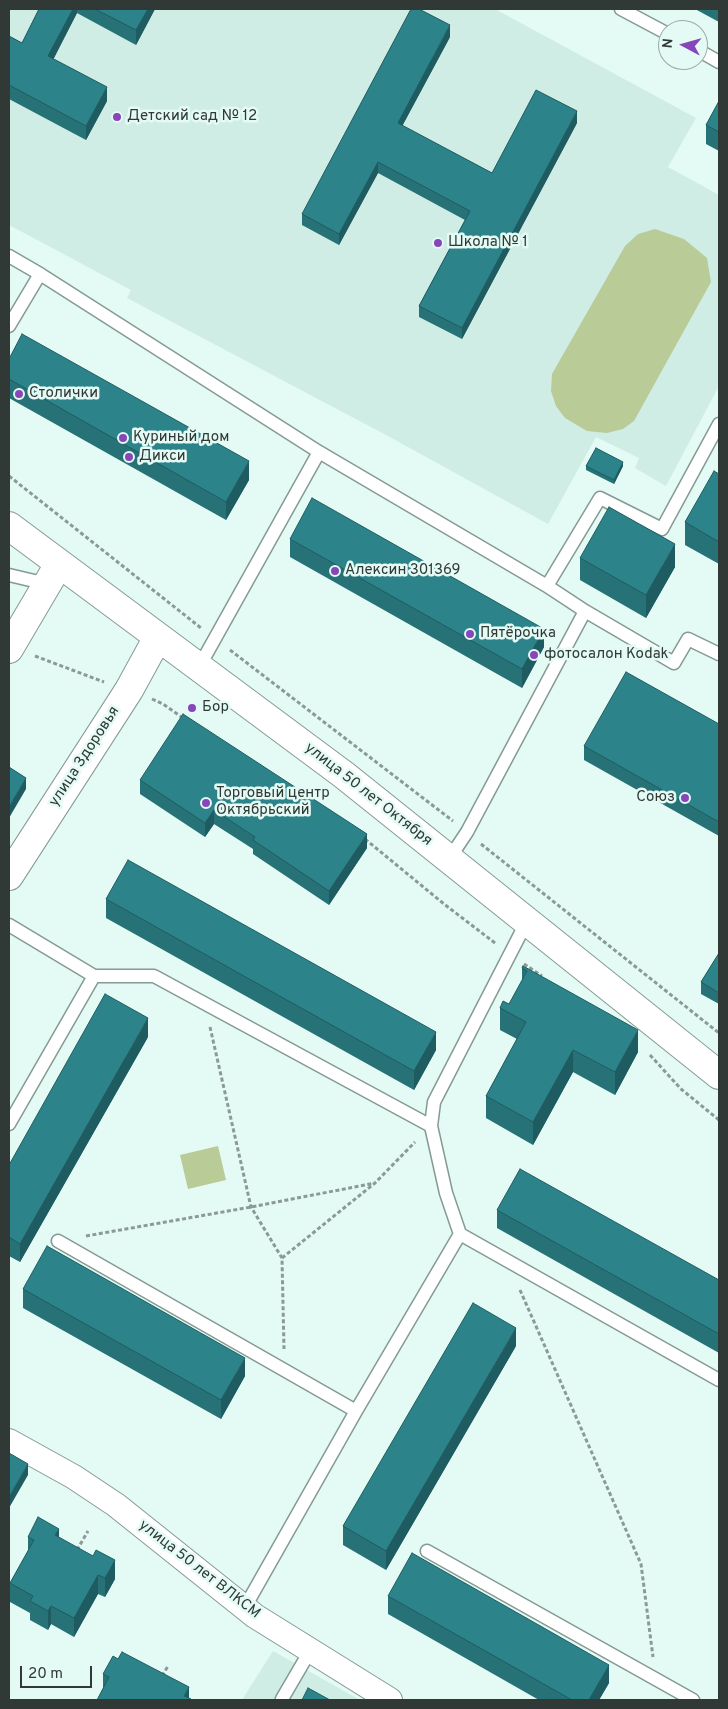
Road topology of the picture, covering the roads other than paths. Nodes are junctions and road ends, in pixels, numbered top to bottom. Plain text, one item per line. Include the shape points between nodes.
1 (621, 9) edge
2 (658, 29) edge
3 (708, 56) edge
4 (719, 62) edge
5 (9, 256) edge
6 (40, 274) junction
7 (9, 326) edge
8 (719, 424) edge
9 (319, 452) junction
10 (9, 526) edge
11 (53, 574) junction
12 (9, 575) edge
13 (547, 586) junction
14 (585, 611) junction
15 (158, 637) junction
16 (9, 648) edge
17 (719, 654) edge
18 (199, 667) junction
19 (448, 859) junction
20 (9, 876) edge
21 (527, 921) junction
22 (9, 925) edge
23 (94, 976) junction
24 (719, 1075) edge
25 (9, 1124) edge
26 (432, 1126) junction
27 (460, 1234) junction
28 (58, 1240) road end
29 (719, 1380) edge
30 (356, 1411) junction
31 (9, 1441) edge
32 (427, 1551) dead end
33 (245, 1607) junction
34 (310, 1651) junction
35 (283, 1700) edge
36 (390, 1700) edge
37 (693, 1700) edge

1 - 2 lane
3 - 4 lane
5 - 6 lane
6 - 7 lane
6 - 9 lane
8 - 13 lane via 662,529 600,498
9 - 13 lane
9 - 18 lane
10 - 11 street, улица 50 лет Октября
11 - 12 lane
11 - 15 street, улица 50 лет Октября
11 - 16 street
13 - 14 lane
14 - 17 lane via 674,663 688,639
14 - 19 lane via 467,832
15 - 18 street, улица 50 лет Октября
15 - 20 street, улица Здоровья via 129,690
18 - 19 street, улица 50 лет Октября via 344,774
19 - 21 street, улица 50 лет Октября
21 - 24 street, улица 50 лет Октября
21 - 26 lane via 434,1102
22 - 23 lane
23 - 25 lane
23 - 26 lane via 154,976
26 - 27 lane via 446,1193
27 - 29 lane
27 - 30 lane
28 - 30 lane
30 - 33 lane
31 - 33 street, улица 50 лет ВЛКСМ via 116,1505
32 - 37 lane
33 - 34 street, улица 50 лет ВЛКСМ
34 - 35 lane
34 - 36 street, улица 50 лет ВЛКСМ

